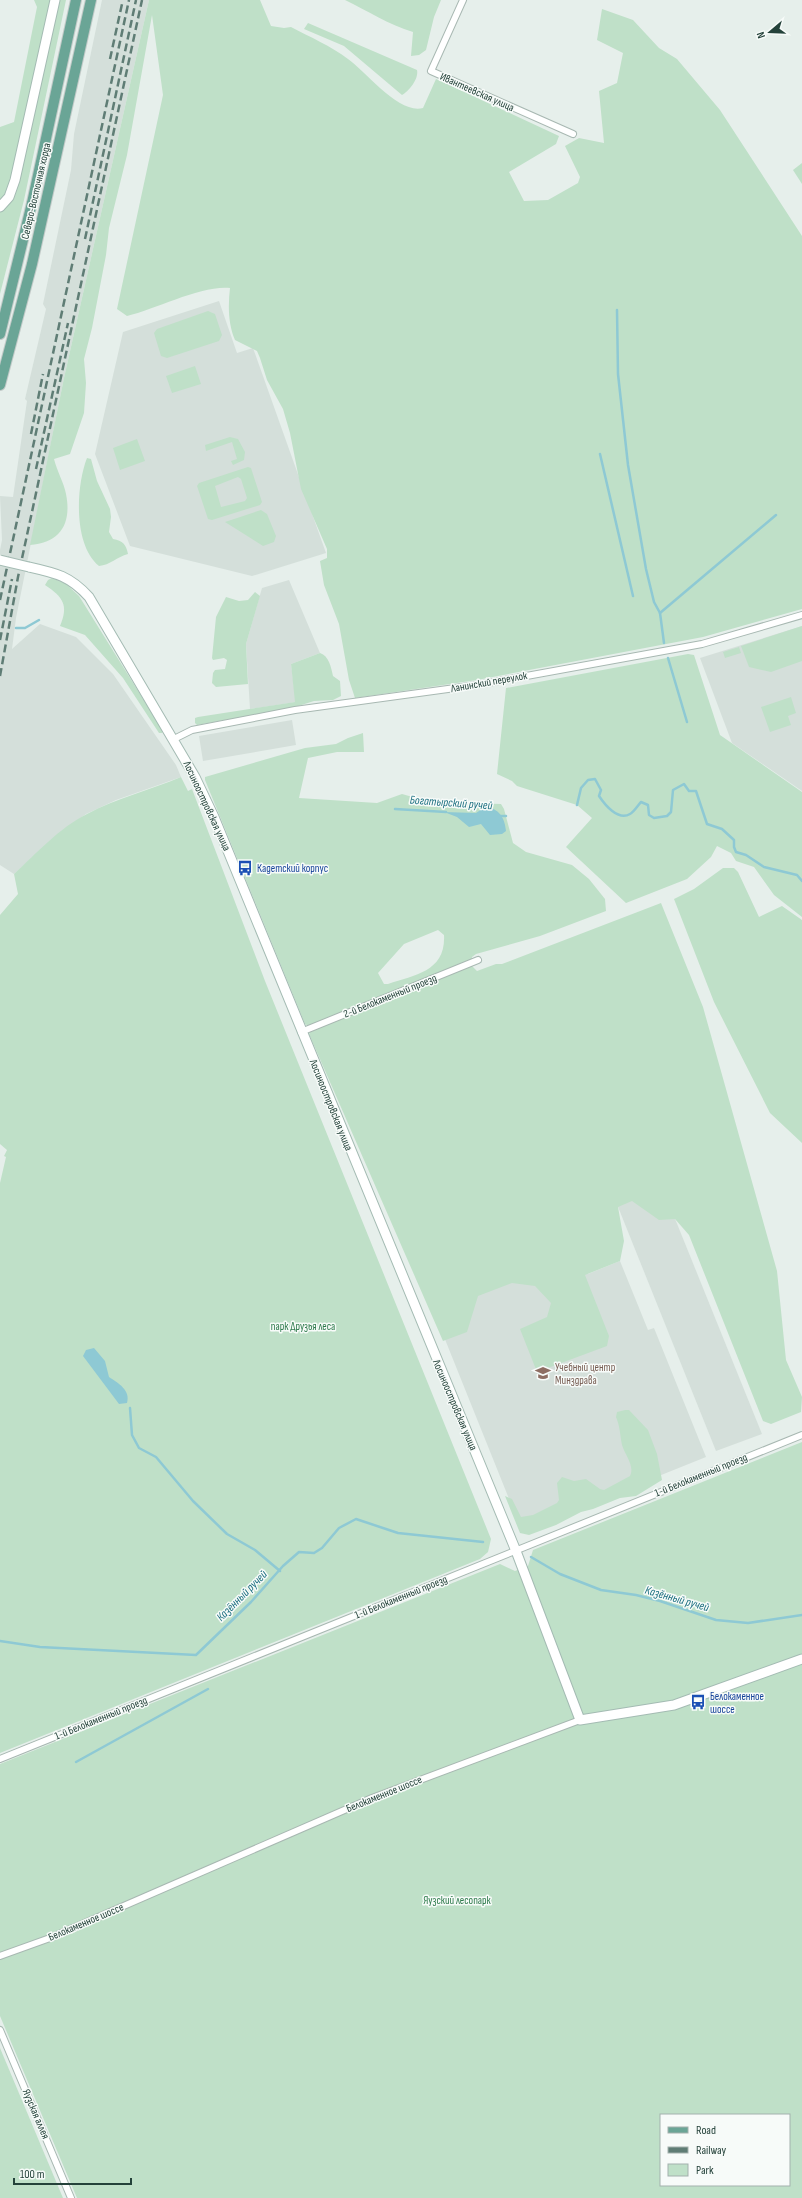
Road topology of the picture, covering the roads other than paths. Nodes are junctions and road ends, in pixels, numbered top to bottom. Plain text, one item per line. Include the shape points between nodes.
1 (55, 0) edge
2 (76, 0) edge
3 (91, 0) edge
4 (463, 0) edge
5 (573, 134) dead end
6 (0, 207) edge
7 (0, 334) edge
8 (0, 385) edge
9 (0, 560) edge
10 (802, 615) edge
11 (174, 739) junction
12 (478, 960) dead end
13 (301, 1032) junction
14 (802, 1435) edge
15 (516, 1551) junction
16 (802, 1659) edge
17 (580, 1720) junction
18 (0, 1759) edge
19 (0, 1956) edge
20 (0, 2030) edge
21 (71, 2198) edge

1 - 6 street via 15,180 9,196
2 - 7 main road, Северо-Восточная хорда via 32,203
3 - 8 main road, Северо-Восточная хорда via 32,264
4 - 5 street, Ивантеевская улица via 431,71
9 - 11 street, Лосиноостровская улица, bridge via 70,579 89,597
10 - 11 street, Ланинский переулок via 702,644 477,685 295,710 192,730
11 - 13 street, Лосиноостровская улица via 214,817
12 - 13 street, 2-й Белокаменный проезд
13 - 15 street, Лосиноостровская улица
14 - 15 street, 1-й Белокаменный проезд
15 - 17 street, Лосиноостровская улица
15 - 18 street, 1-й Белокаменный проезд
16 - 17 street, Белокаменное шоссе via 674,1705
17 - 19 street, Белокаменное шоссе via 372,1798 50,1938
20 - 21 street, Яузская аллея

